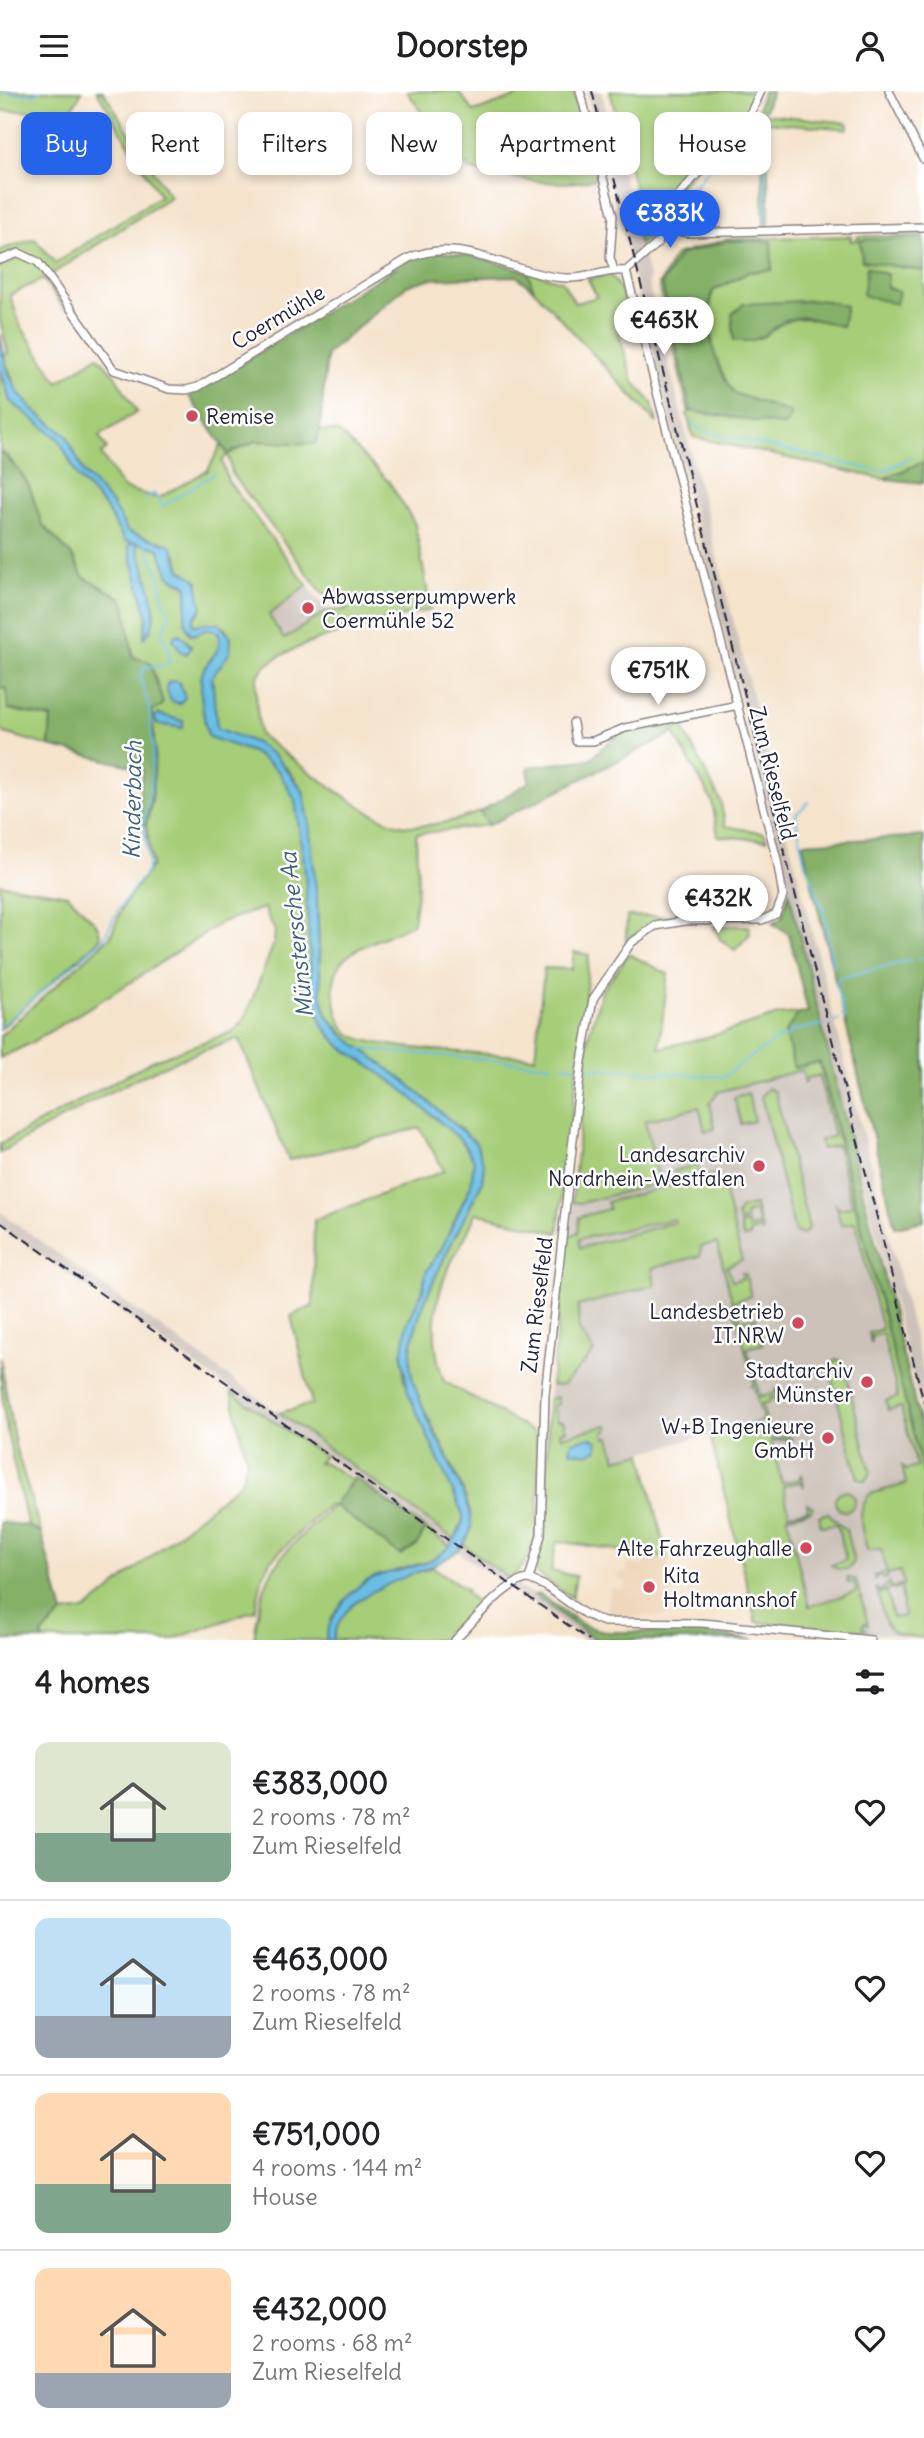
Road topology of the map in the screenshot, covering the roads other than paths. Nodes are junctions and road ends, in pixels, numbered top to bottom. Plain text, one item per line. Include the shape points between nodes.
1 (580, 91) edge
2 (761, 91) edge
3 (889, 91) edge
4 (924, 160) edge
5 (924, 227) edge
6 (664, 229) junction
7 (0, 260) edge
8 (614, 270) junction
9 (626, 271) junction
10 (738, 705) junction
11 (573, 723) dead end
12 (529, 1579) junction
13 (455, 1640) edge
14 (871, 1640) edge

1 - 8 street via 614,216 610,258
2 - 6 street via 750,114 676,198
3 - 4 street
5 - 6 street via 688,233
6 - 9 street via 654,248
7 - 8 street, Coermühle via 19,253 38,262 114,370 180,390 198,387 429,250 458,251 566,278
8 - 9 street, Coermühle
9 - 10 street, Zum Rieselfeld
10 - 11 street via 625,728 593,741 576,741
10 - 12 street, Zum Rieselfeld via 777,860 782,904 776,914 762,920 655,926 632,943 593,999 545,1394 542,1529
12 - 13 street via 507,1590
12 - 14 street via 604,1622 703,1623

